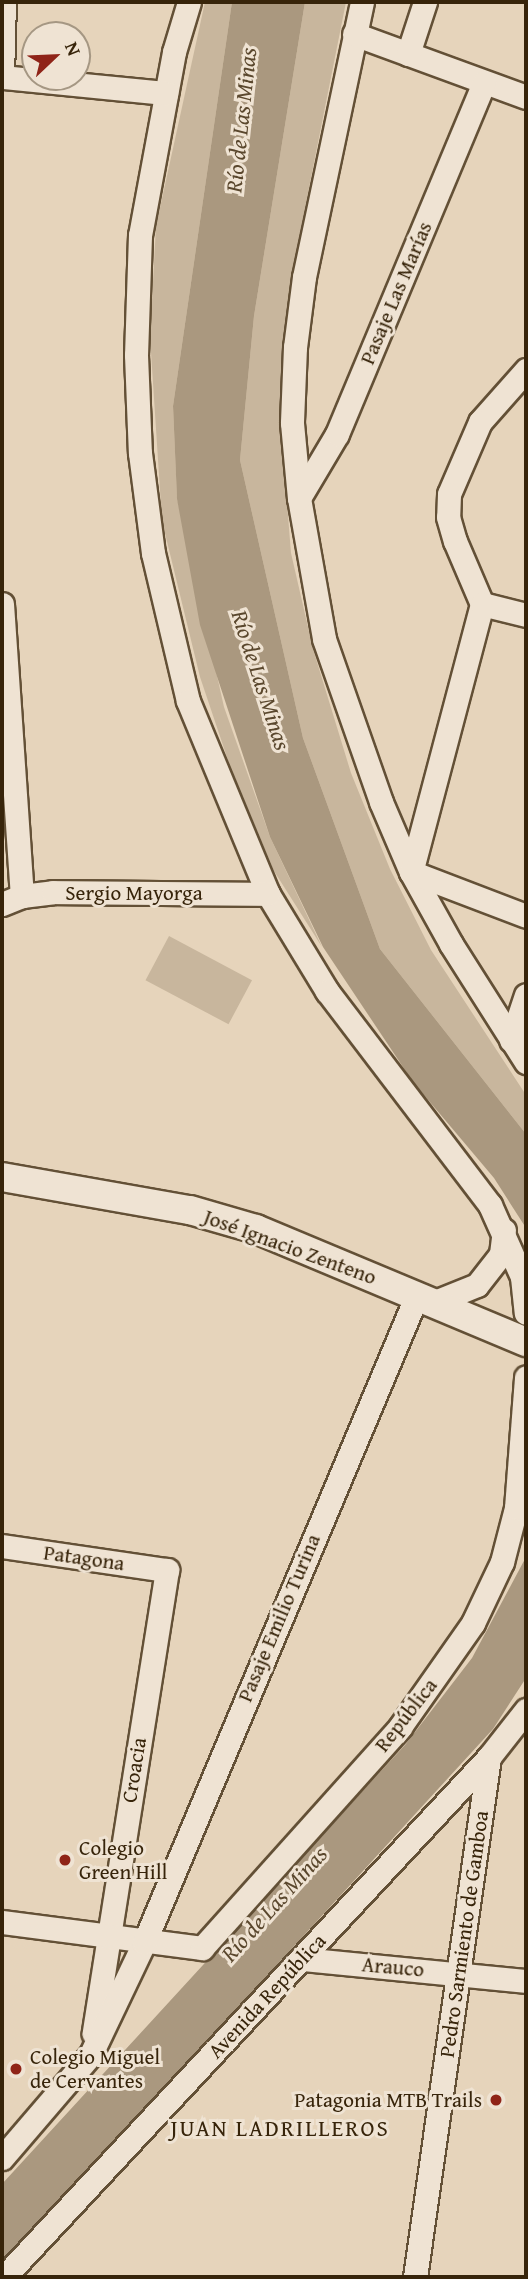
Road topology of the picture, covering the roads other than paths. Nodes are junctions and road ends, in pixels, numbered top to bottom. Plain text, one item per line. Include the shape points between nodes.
1 (4, 2) edge
2 (189, 2) edge
3 (362, 2) edge
4 (425, 2) edge
5 (354, 34) junction
6 (408, 54) junction
7 (2, 77) edge
8 (484, 82) junction
9 (166, 93) junction
10 (526, 97) edge
11 (526, 370) edge
12 (299, 498) junction
13 (2, 604) edge
14 (482, 604) junction
15 (526, 615) edge
16 (411, 872) junction
17 (268, 894) junction
18 (12, 900) edge
19 (526, 916) edge
20 (526, 995) edge
21 (511, 1040) junction
22 (526, 1062) edge
23 (2, 1177) edge
24 (504, 1230) junction
25 (426, 1298) junction
26 (526, 1313) edge
27 (526, 1342) edge
28 (526, 1377) edge
29 (2, 1546) edge
30 (167, 1570) joint
31 (526, 1710) edge
32 (489, 1757) junction
33 (2, 1922) edge
34 (106, 1937) junction
35 (144, 1942) junction
36 (302, 1959) junction
37 (458, 1973) junction
38 (526, 1981) edge
39 (91, 2054) junction
40 (2, 2158) edge
41 (4, 2277) edge
42 (415, 2277) edge

1 - 7 street
2 - 9 street
3 - 5 street
4 - 6 street
5 - 6 street
5 - 12 street via 304,277 295,347 292,423
6 - 8 street
7 - 9 street
8 - 10 street
8 - 12 street, Pasaje Las Marías via 337,434
9 - 17 street via 139,235 136,355 141,466 153,553 188,701
11 - 14 street via 480,422 449,495 448,517 455,541
12 - 16 street via 324,639 381,802
13 - 18 street
14 - 15 street
14 - 16 street
16 - 19 street
16 - 21 street
17 - 18 street, Sergio Mayorga
17 - 24 street via 327,991 472,1177
20 - 21 street
21 - 22 street
23 - 25 street, José Ignacio Zenteno via 203,1214 256,1229
24 - 25 street via 501,1254 477,1285
24 - 26 street via 522,1277
25 - 27 street, José Ignacio Zenteno
25 - 35 street, Pasaje Emilio Turina
28 - 35 street, República via 516,1508 502,1562 473,1623 400,1727 202,1948
29 - 30 street, Patagona
30 - 34 street, Croacia
31 - 32 street, Avenida República
32 - 36 street, Avenida República
32 - 37 street, Pedro Sarmiento de Gamboa
33 - 34 street
34 - 35 street
34 - 39 street, Croacia
35 - 39 street, Pasaje Emilio Turina
36 - 37 street, Arauco
36 - 41 street, Avenida República
37 - 38 street, Arauco
37 - 42 street, Pedro Sarmiento de Gamboa
39 - 40 street

